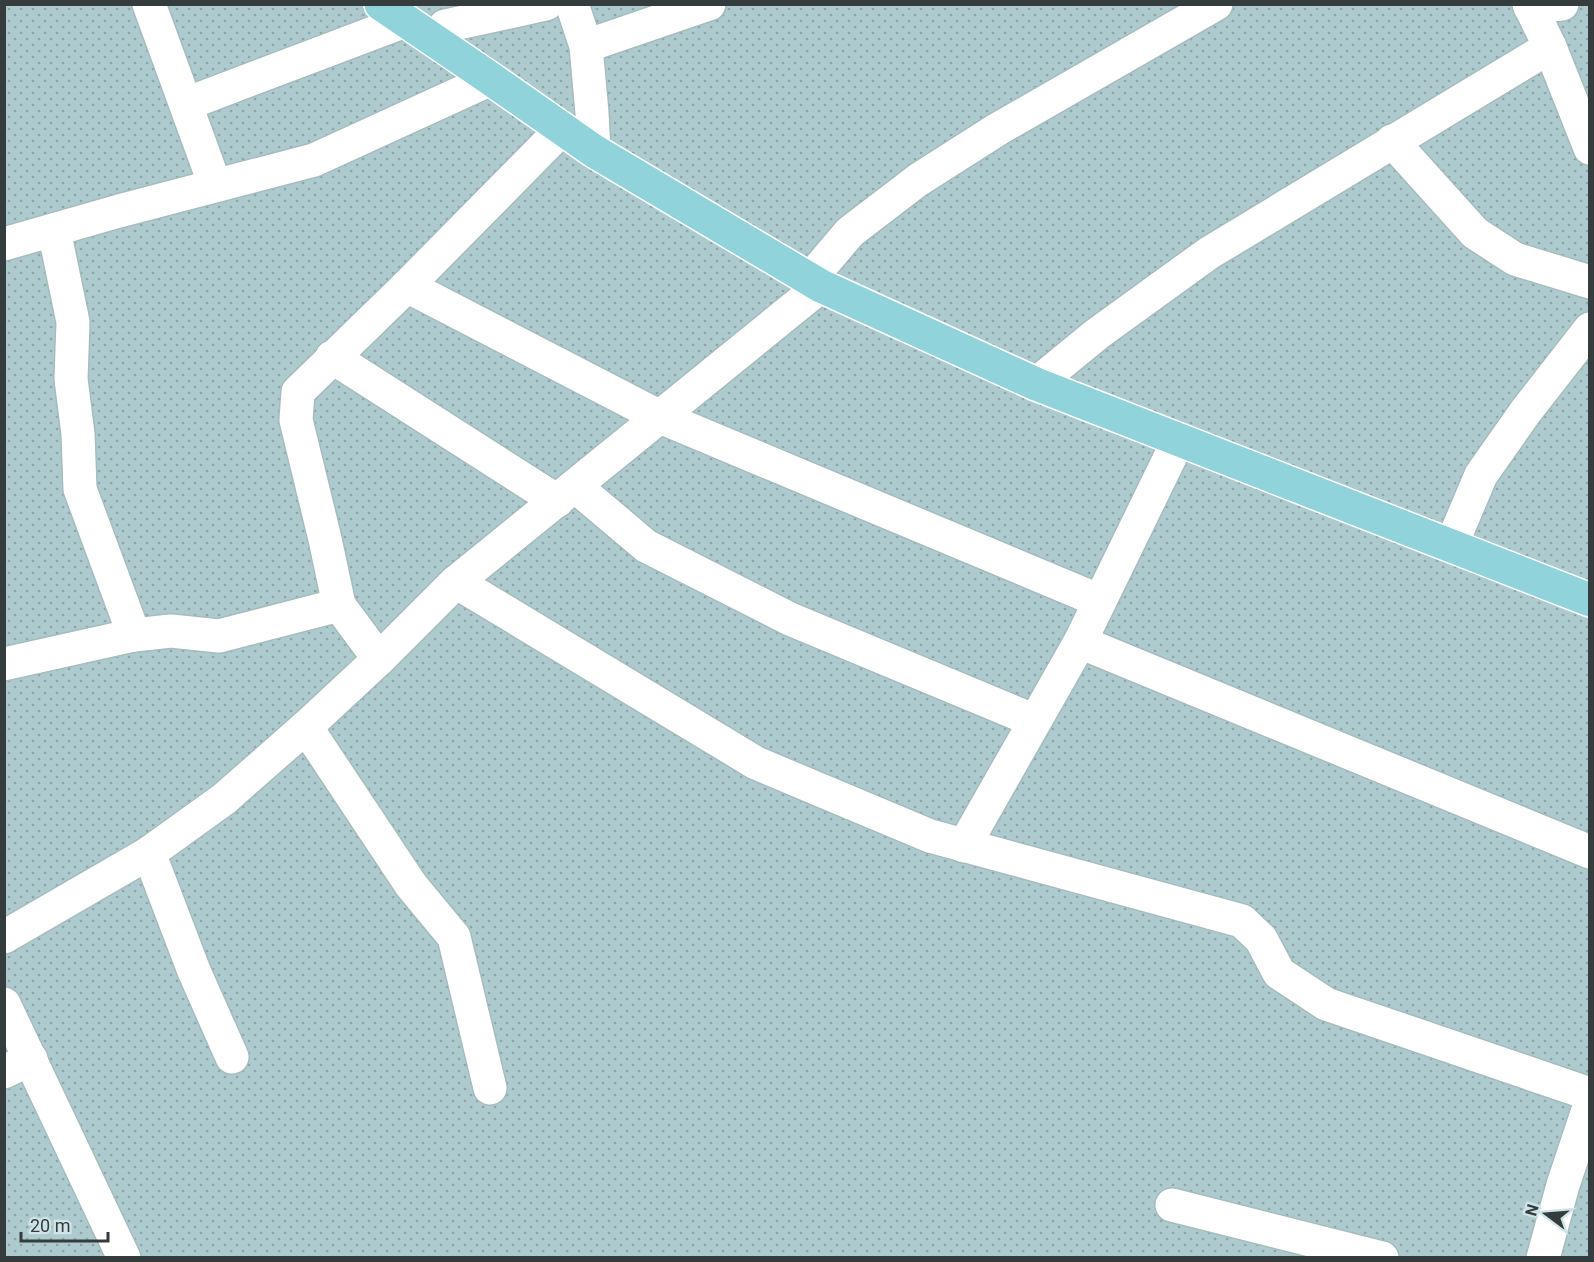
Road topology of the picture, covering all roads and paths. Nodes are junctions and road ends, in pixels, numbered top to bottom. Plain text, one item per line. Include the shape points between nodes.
1 (149, 4) edge
2 (546, 4) edge
3 (572, 4) edge
4 (709, 4) edge
5 (1216, 4) edge
6 (1563, 4) edge
7 (1529, 6) edge
8 (393, 13) edge
9 (441, 15) edge
10 (586, 46) junction
11 (1550, 47) junction
12 (458, 56) junction
13 (491, 79) junction
14 (186, 104) junction
15 (562, 129) junction
16 (1392, 141) junction
17 (1590, 148) edge
18 (594, 152) junction
19 (215, 186) junction
20 (54, 230) junction
21 (4, 244) edge
22 (1590, 282) edge
23 (816, 283) junction
24 (407, 286) junction
25 (1590, 329) edge
26 (332, 357) junction
27 (1036, 384) junction
28 (660, 417) junction
29 (1179, 441) junction
30 (566, 494) junction
31 (1450, 546) junction
32 (456, 582) junction
33 (1590, 600) edge
34 (1100, 601) junction
35 (339, 605) junction
36 (134, 635) junction
37 (1080, 642) junction
38 (379, 659) junction
39 (4, 664) edge
40 (1035, 721) junction
41 (306, 727) junction
42 (964, 846) junction
43 (1590, 852) edge
44 (149, 853) junction
45 (4, 937) edge
46 (4, 1004) edge
47 (232, 1057) dead end
48 (18, 1066) edge
49 (490, 1088) dead end
50 (1590, 1094) edge
51 (1590, 1104) edge
52 (1576, 1187) edge
53 (1172, 1205) dead end
54 (124, 1257) edge
55 (1382, 1257) edge
56 (1543, 1257) edge

1 - 14 street
2 - 9 street
3 - 10 street
4 - 10 street
5 - 23 street via 998,129 918,180 850,232
6 - 7 street
7 - 11 street
8 - 12 main road
8 - 14 street
9 - 12 street
10 - 18 street
11 - 16 street
11 - 17 street
12 - 13 main road
13 - 15 main road
13 - 19 street via 314,160
14 - 19 street
15 - 18 main road
15 - 24 street
16 - 22 street via 1475,233 1515,260
16 - 27 street via 1209,253 1097,334
18 - 23 main road
19 - 20 street
20 - 21 street
20 - 36 street via 73,322 71,379 80,489
23 - 27 main road
23 - 28 street
24 - 26 street
24 - 28 street
25 - 31 street via 1481,475
26 - 30 street
26 - 35 street via 298,392 296,420
27 - 29 main road
28 - 30 street
28 - 34 street
29 - 31 main road
29 - 34 street
30 - 32 street
30 - 40 street via 646,546 790,619
31 - 33 main road
32 - 38 street
32 - 42 street via 756,763 930,836
34 - 37 street
35 - 36 street via 219,636 171,631
35 - 38 street
36 - 39 street
37 - 40 street
37 - 43 street
38 - 41 street
40 - 42 street
41 - 44 street via 224,799
41 - 49 street via 411,885 454,937
42 - 50 street via 1242,921 1261,939 1279,973 1326,1004
44 - 45 street
44 - 47 street
46 - 48 street
48 - 54 street
51 - 52 street
52 - 56 street
53 - 55 street

